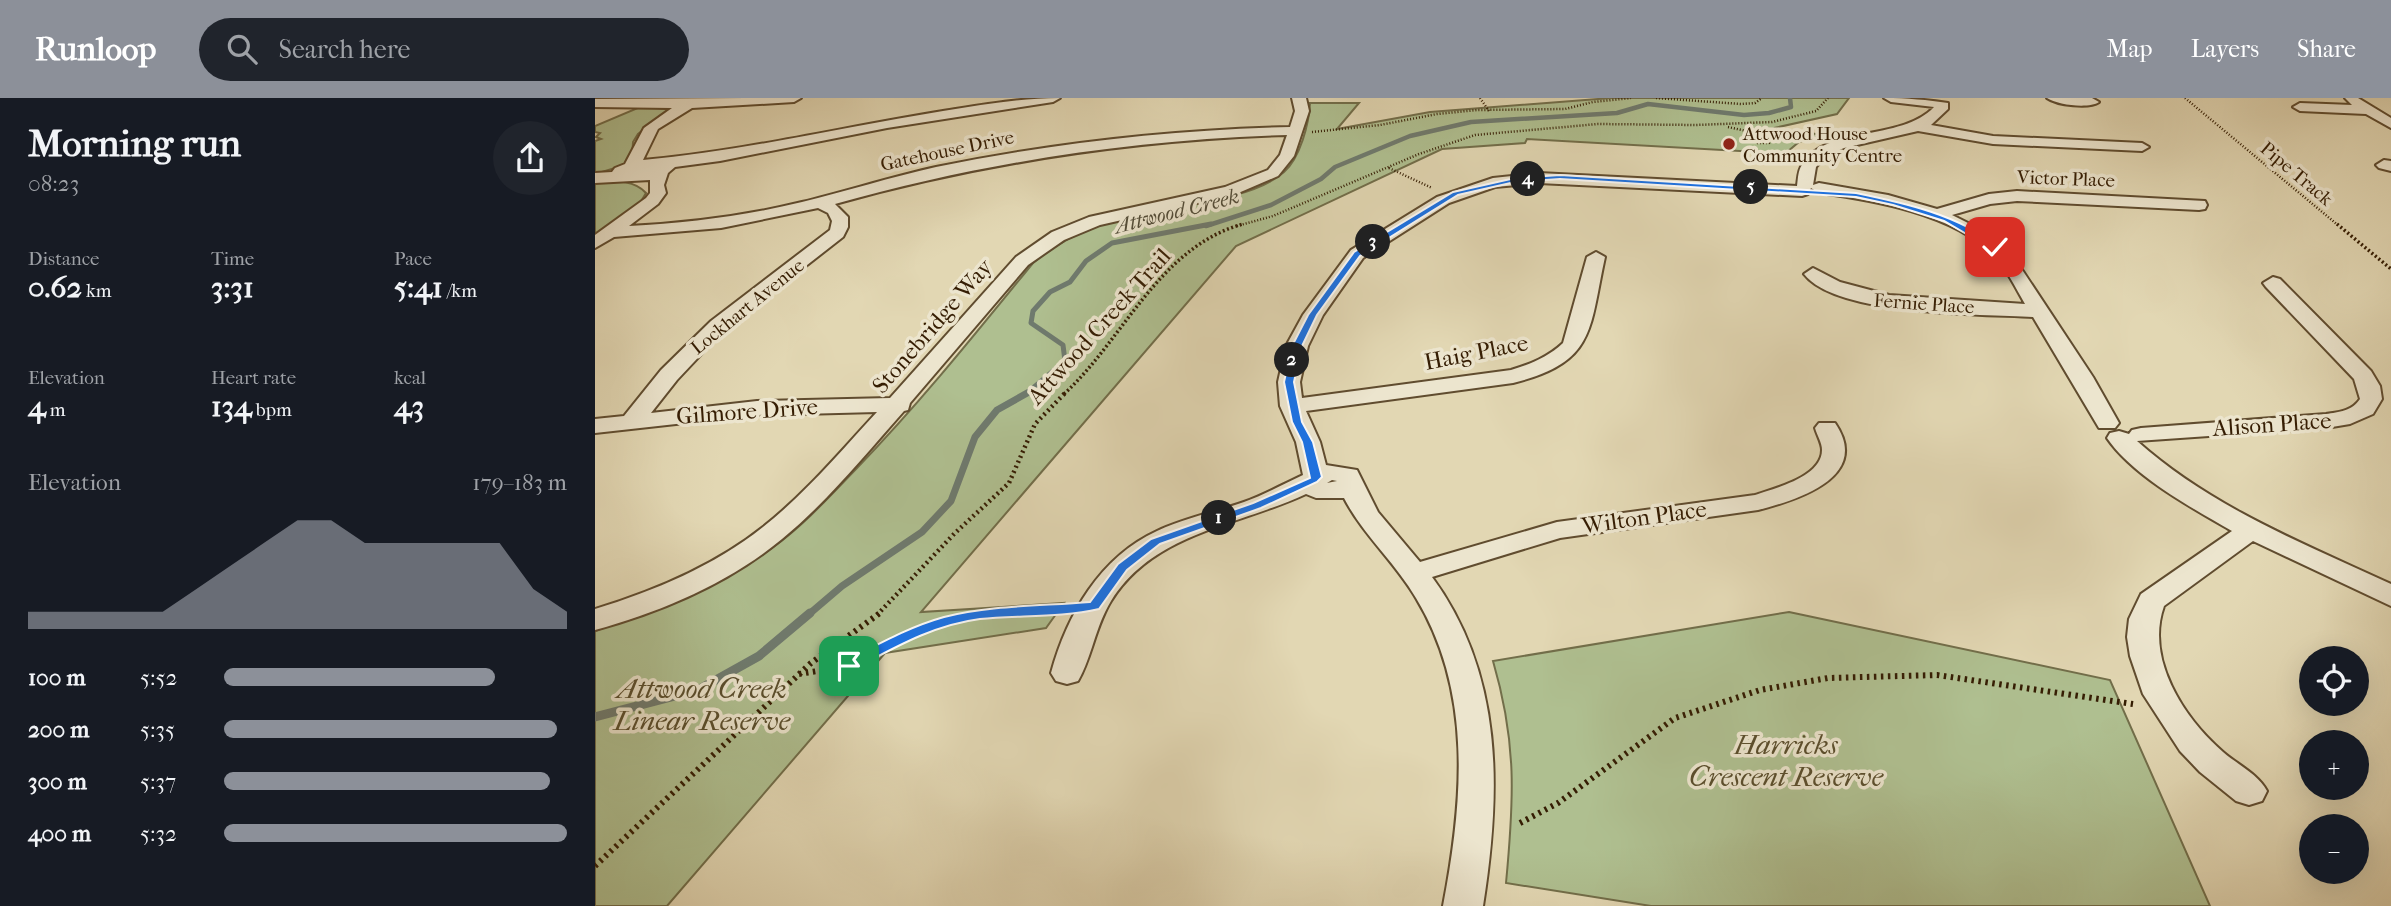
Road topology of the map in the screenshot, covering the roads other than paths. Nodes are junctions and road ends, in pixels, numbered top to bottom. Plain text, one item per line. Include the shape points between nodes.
1 (705, 98) edge
2 (794, 98) edge
3 (1053, 98) edge
4 (1299, 98) edge
5 (1891, 98) edge
6 (2054, 98) edge
7 (2349, 98) edge
8 (660, 101) edge
9 (2092, 102) dead end
10 (595, 103) edge
11 (1938, 103) edge
12 (689, 104) junction
13 (2300, 107) dead end
14 (2366, 110) junction
15 (2391, 124) edge
16 (1920, 127) junction
17 (1294, 132) junction
18 (2142, 147) dead end
19 (657, 168) junction
20 (626, 173) junction
21 (595, 177) edge
22 (1810, 186) junction
23 (819, 203) junction
24 (2199, 205) dead end
25 (1934, 215) junction
26 (611, 232) junction
27 (595, 243) edge
28 (1596, 257) dead end
29 (1814, 274) dead end
30 (2273, 283) dead end
31 (2040, 311) junction
32 (900, 405) junction
33 (1292, 406) junction
34 (633, 420) junction
35 (595, 426) edge
36 (1827, 428) dead end
37 (2127, 431) junction
38 (1328, 483) junction
39 (1257, 506) joint
40 (2251, 530) junction
41 (1415, 573) junction
42 (2391, 596) edge
43 (595, 620) edge
44 (1067, 673) dead end
45 (2249, 791) dead end
46 (1463, 906) edge

1 - 12 street
2 - 12 street
3 - 19 street
4 - 17 street, Stonebridge Way via 1302,111
5 - 11 street
6 - 9 street
7 - 14 street
8 - 10 street
8 - 12 street
11 - 16 street
12 - 19 street via 648,132
13 - 14 street
14 - 15 street
16 - 18 street via 1993,139
16 - 22 street via 1815,155
17 - 23 street, Gatehouse Drive via 1183,135 1061,149 930,173
17 - 32 street, Stonebridge Way via 1284,162 1262,179 1210,197 1095,221 1039,247 1022,261
19 - 20 street
19 - 20 street
19 - 26 street via 657,193 652,201
20 - 21 street
22 - 25 street
22 - 33 street via 1759,188 1539,177 1456,194 1370,244 1341,273 1297,346 1289,382
23 - 26 street, Gatehouse Drive via 729,222
23 - 34 street, Lockhart Avenue via 842,217 837,233 718,325 669,374
24 - 25 street, Victor Place via 2017,196
25 - 31 street via 1995,247
26 - 27 street
28 - 33 street, Haig Place via 1578,335 1560,357 1537,369 1479,382
29 - 31 street, Fernie Place via 1834,289 1873,300
30 - 37 street, Alison Place via 2363,376 2371,399 2365,409 2326,421
31 - 37 street via 2095,398
32 - 34 street, Gilmore Drive via 757,408
32 - 43 street, Stonebridge Way via 762,541 686,584
33 - 38 street
34 - 35 street, Gilmore Drive
36 - 41 street, Wilton Place via 1834,451 1831,462 1821,474 1782,495 1557,530
37 - 40 street via 2163,478
38 - 39 street
38 - 41 street via 1367,516
39 - 44 street via 1156,542 1122,567 1078,633
40 - 42 street
40 - 45 street via 2151,601 2143,616 2141,637 2147,664 2186,734 2220,770
41 - 46 street via 1448,628 1473,705 1477,818

